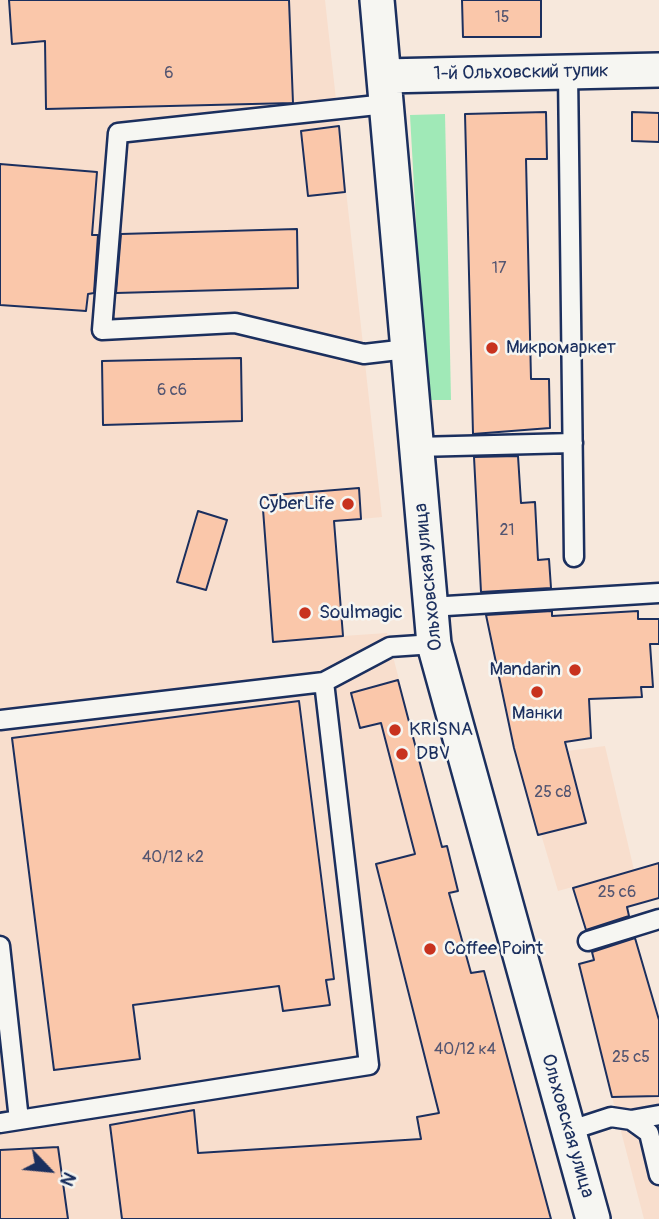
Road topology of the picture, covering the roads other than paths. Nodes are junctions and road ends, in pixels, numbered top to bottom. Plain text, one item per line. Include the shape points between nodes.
1 (377, 0) edge
2 (659, 70) edge
3 (568, 72) junction
4 (385, 90) junction
5 (407, 349) junction
6 (573, 443) junction
7 (416, 447) junction
8 (574, 557) dead end
9 (659, 593) edge
10 (430, 607) junction
11 (434, 643) junction
12 (324, 682) junction
13 (0, 720) edge
14 (659, 919) edge
15 (588, 941) dead end
16 (0, 946) edge
17 (659, 1115) edge
18 (19, 1120) junction
19 (631, 1120) junction
20 (0, 1123) edge
21 (568, 1130) junction
22 (659, 1175) edge
23 (593, 1219) edge

1 - 4 street, Ольховская улица
2 - 3 street, 1-й Ольховский тупик
3 - 4 street, 1-й Ольховский тупик
3 - 6 lane
4 - 5 street, Ольховская улица
4 - 5 lane via 118,133 102,330 234,323 364,354
5 - 7 street, Ольховская улица
6 - 7 lane
6 - 8 lane
7 - 10 street, Ольховская улица
9 - 10 lane
10 - 11 street, Ольховская улица
11 - 12 lane via 390,647
11 - 21 street, Ольховская улица
12 - 13 lane
12 - 18 lane via 369,1065
14 - 15 lane
16 - 18 lane
17 - 19 lane
18 - 20 lane
19 - 21 lane via 611,1117
19 - 22 lane via 649,1133
21 - 23 street, Ольховская улица

